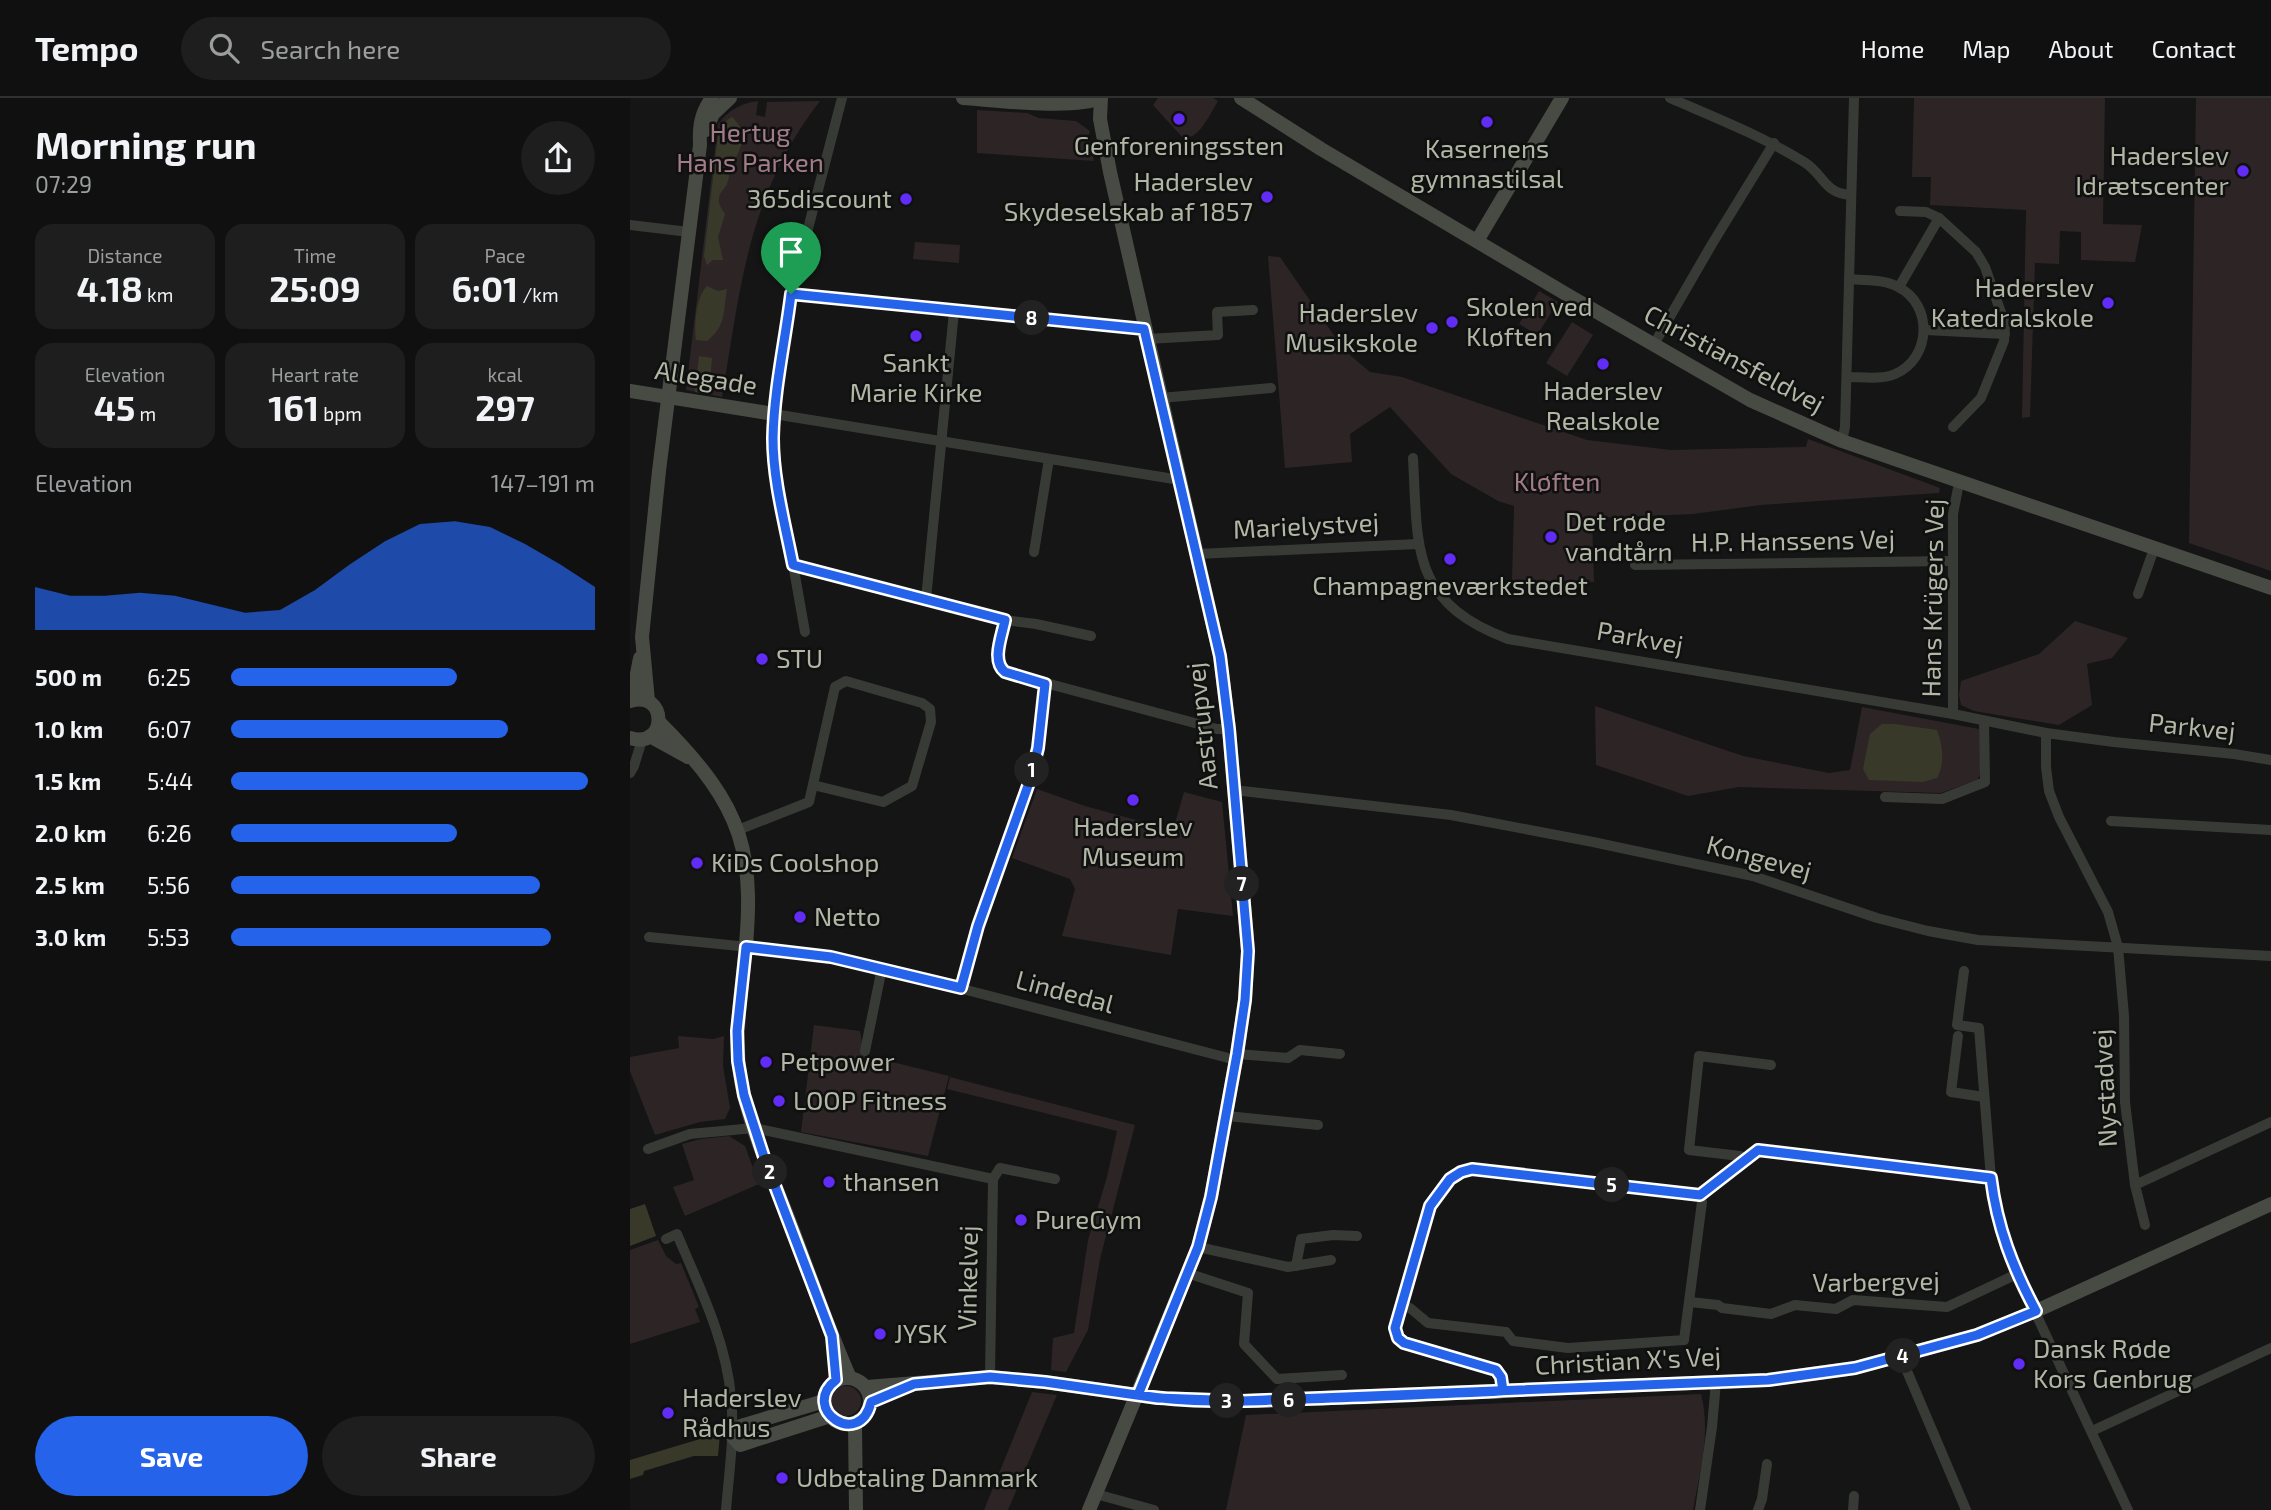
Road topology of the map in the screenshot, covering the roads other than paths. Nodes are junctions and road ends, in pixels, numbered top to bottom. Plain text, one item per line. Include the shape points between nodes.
1 (712, 98) edge
2 (730, 98) edge
3 (842, 98) edge
4 (963, 98) edge
5 (1100, 98) edge
6 (1241, 98) edge
7 (1562, 98) edge
8 (1670, 98) edge
9 (1854, 98) edge
10 (1774, 143) junction
11 (700, 145) junction
12 (1851, 195) junction
13 (1900, 211) dead end
14 (1939, 218) junction
15 (630, 225) edge
16 (689, 232) junction
17 (1477, 241) junction
18 (1850, 279) junction
19 (1899, 287) junction
20 (791, 294) junction
21 (1253, 310) dead end
22 (954, 311) junction
23 (1925, 330) junction
24 (1146, 334) junction
25 (2005, 334) junction
26 (1653, 346) junction
27 (1847, 377) junction
28 (1271, 388) dead end
29 (630, 391) edge
30 (668, 397) junction
31 (1161, 398) junction
32 (774, 414) junction
33 (1953, 427) dead end
34 (942, 441) junction
35 (1842, 442) junction
36 (1413, 458) dead end
37 (1049, 459) junction
38 (1180, 480) junction
39 (1959, 483) junction
40 (1418, 544) junction
41 (2154, 549) junction
42 (1034, 552) dead end
43 (1197, 554) junction
44 (1952, 561) junction
45 (793, 565) junction
46 (1635, 565) dead end
47 (2271, 588) edge
48 (2138, 594) dead end
49 (926, 599) junction
50 (1005, 620) junction
51 (805, 632) dead end
52 (1091, 636) dead end
53 (642, 647) junction
54 (1045, 684) junction
55 (631, 701) edge
56 (648, 701) junction
57 (1953, 714) junction
58 (1984, 720) junction
59 (659, 722) junction
60 (1229, 729) junction
61 (2046, 733) junction
62 (641, 738) edge
63 (692, 759) junction
64 (2271, 760) edge
65 (630, 773) edge
66 (813, 785) junction
67 (1234, 790) junction
68 (1885, 797) dead end
69 (2110, 821) dead end
70 (738, 830) junction
71 (2271, 830) edge
72 (649, 937) dead end
73 (746, 947) junction
74 (2118, 947) junction
75 (2271, 957) edge
76 (882, 968) junction
77 (1964, 971) dead end
78 (961, 988) junction
79 (1958, 1036) dead end
80 (865, 1051) dead end
81 (1340, 1054) dead end
82 (1237, 1057) junction
83 (1771, 1065) dead end
84 (1984, 1097) junction
85 (1227, 1116) junction
86 (2271, 1122) edge
87 (1318, 1125) dead end
88 (754, 1128) junction
89 (648, 1149) dead end
90 (1746, 1158) junction
91 (993, 1178) junction
92 (1991, 1178) junction
93 (1055, 1179) dead end
94 (2135, 1185) junction
95 (1700, 1195) junction
96 (2271, 1203) edge
97 (2145, 1225) dead end
98 (1357, 1237) dead end
99 (666, 1239) dead end
100 (1198, 1247) junction
101 (1331, 1260) dead end
102 (1296, 1266) junction
103 (1187, 1273) junction
104 (2017, 1274) junction
105 (1690, 1302) junction
106 (1402, 1306) junction
107 (2036, 1311) junction
108 (2271, 1348) edge
109 (1901, 1357) junction
110 (1342, 1375) dead end
111 (990, 1377) junction
112 (843, 1379) junction
113 (1716, 1382) junction
114 (1503, 1391) junction
115 (869, 1395) junction
116 (1138, 1395) junction
117 (824, 1401) junction
118 (843, 1421) junction
119 (2092, 1431) junction
120 (733, 1437) junction
121 (1767, 1464) dead end
122 (1096, 1494) junction
123 (1854, 1496) dead end
124 (726, 1510) edge
125 (856, 1510) edge
126 (1089, 1510) edge
127 (1154, 1510) edge
128 (1700, 1510) edge
129 (1758, 1510) edge
130 (1853, 1510) edge
131 (1966, 1510) edge
132 (2128, 1510) edge

1 - 11 street via 701,118
2 - 11 street via 713,114
3 - 20 street
4 - 5 street via 1090,103
5 - 24 street, Aastrupvej via 1104,142
6 - 17 street, Christiansfeldvej
7 - 17 street
8 - 10 street
9 - 12 street
10 - 12 street via 1809,165 1839,195
10 - 26 street
11 - 16 street
12 - 18 street
13 - 14 street via 1926,212
14 - 19 street
14 - 25 street via 1981,259
15 - 16 street
16 - 30 street
17 - 26 street, Christiansfeldvej
18 - 19 street
18 - 27 street
19 - 23 street via 1916,302
20 - 22 street
20 - 32 street
21 - 24 street via 1217,312 1218,335
22 - 24 street
22 - 34 street
23 - 25 street
23 - 27 street via 1923,344 1908,366 1883,377
24 - 31 street, Aastrupvej
25 - 33 street via 1981,398
26 - 35 street, Christiansfeldvej via 1750,400
27 - 35 street
28 - 31 street
29 - 30 street, Allegade
30 - 32 street, Allegade
30 - 53 street
31 - 38 street, Aastrupvej
32 - 34 street
32 - 45 street via 775,461
34 - 37 street
34 - 49 street
35 - 39 street, Christiansfeldvej
36 - 40 street, Parkvej
37 - 38 street
37 - 42 street
38 - 43 street, Aastrupvej
39 - 41 street, Christiansfeldvej
39 - 44 street, Hans Krügers Vej
40 - 43 street, Marielystvej
40 - 57 street, Parkvej via 1424,568 1440,594 1461,616 1508,639
41 - 47 street, Christiansfeldvej
41 - 48 street
43 - 60 street, Aastrupvej via 1220,656
44 - 46 street, H.P. Hanssens Vej
44 - 57 street, Hans Krügers Vej
45 - 49 street
45 - 51 street
49 - 50 street
50 - 52 street
50 - 54 street via 999,668
53 - 55 street
53 - 56 street
54 - 60 street
54 - 78 street via 1030,780
55 - 56 street
56 - 59 street
57 - 58 street, Parkvej
58 - 61 street, Parkvej
58 - 68 street via 1984,782 1942,799
59 - 62 street
59 - 63 street
60 - 67 street, Aastrupvej
61 - 64 street, Parkvej
61 - 74 street, Nystadvej via 2049,791 2108,912
62 - 63 street
62 - 65 street
63 - 70 street via 721,796
66 - 66 street via 835,687 846,681 930,709 931,722 912,786 883,802
66 - 70 street via 809,802
67 - 74 street, Kongevej via 1451,816 1593,842 1753,876 1877,918 1978,940
67 - 82 street, Aastrupvej via 1248,951
69 - 71 street
70 - 73 street via 749,884
72 - 73 street, Lindedal
73 - 76 street, Lindedal
73 - 88 street via 738,1061
74 - 75 street, Kongevej
74 - 94 street, Nystadvej via 2125,1102
76 - 78 street, Lindedal
76 - 80 street
77 - 84 street via 1957,1025 1979,1028
78 - 82 street, Lindedal
79 - 84 street via 1951,1092
81 - 82 street via 1300,1050 1288,1058
82 - 85 street, Aastrupvej
83 - 90 street via 1699,1056 1689,1150
84 - 92 street
85 - 87 street
85 - 100 street, Aastrupvej
86 - 94 street
88 - 89 street via 690,1134
88 - 91 street
88 - 112 street via 832,1336
90 - 92 street via 1758,1150
90 - 95 street
91 - 93 street via 1000,1168
91 - 111 street, Vinkelvej
92 - 104 street via 1996,1216
94 - 97 street, Nystadvej
95 - 105 street
95 - 106 street via 1497,1171 1461,1172 1430,1206
96 - 107 street, Christian X's Vej
98 - 102 street via 1301,1239
99 - 120 street via 677,1234 717,1332 726,1364
100 - 102 street
100 - 103 street, Aastrupvej
101 - 102 street
103 - 110 street via 1248,1293 1244,1344 1277,1379
103 - 116 street, Aastrupvej
104 - 105 street, Varbergvej via 1947,1307 1853,1300 1836,1308 1795,1306 1771,1314
104 - 107 street
105 - 106 street via 1684,1340 1568,1348 1513,1341 1506,1332 1427,1323
106 - 114 street via 1395,1328 1398,1338 1496,1370
107 - 109 street, Christian X's Vej via 1977,1335
107 - 119 street
108 - 119 street
109 - 113 street, Christian X's Vej via 1768,1380
109 - 131 street
111 - 115 street, Christian X's Vej via 914,1384
111 - 116 street, Christian X's Vej
112 - 115 street via 858,1380
112 - 117 street via 827,1389
113 - 114 street, Christian X's Vej
113 - 128 street
114 - 116 street, Christian X's Vej via 1242,1401
115 - 118 street via 865,1416
116 - 122 street, Aastrupvej
117 - 118 street
117 - 120 street via 741,1426
118 - 120 street via 740,1445
118 - 125 street via 855,1471
119 - 132 street
120 - 124 street
121 - 129 street
122 - 126 street, Aastrupvej
122 - 127 street
123 - 130 street

